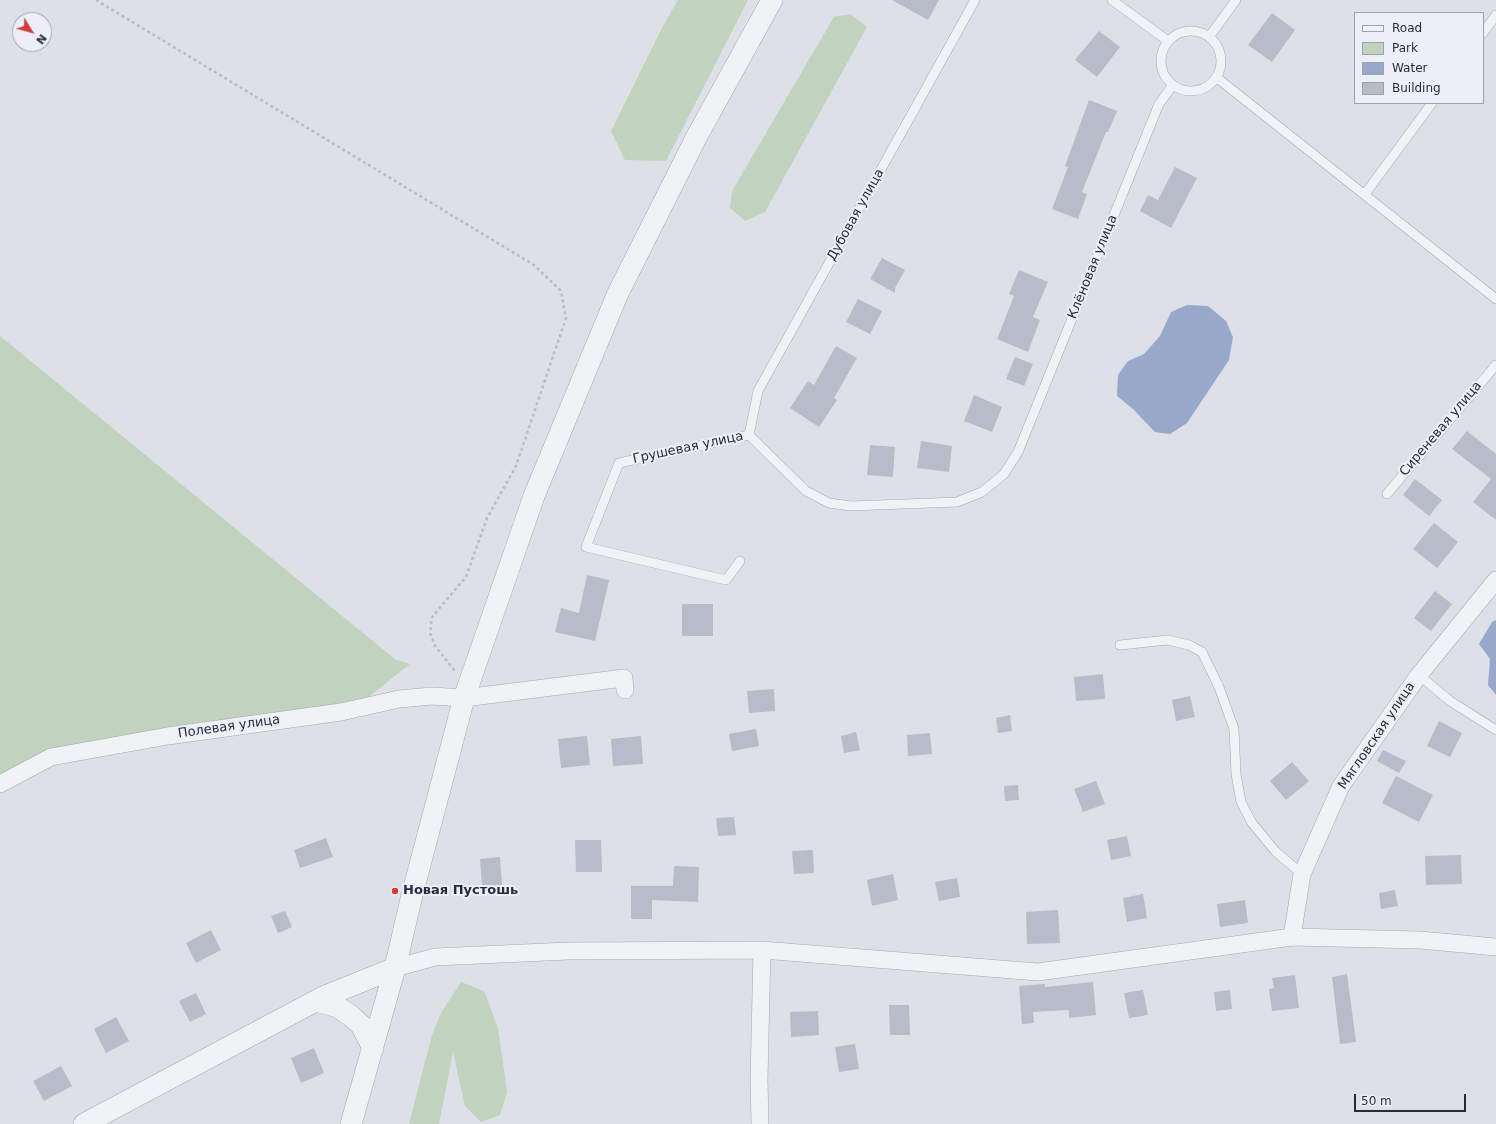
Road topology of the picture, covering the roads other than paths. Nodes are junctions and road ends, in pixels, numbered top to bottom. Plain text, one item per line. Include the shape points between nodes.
1 (772, 0) edge
2 (975, 0) edge
3 (1112, 0) edge
4 (1236, 0) edge
5 (1496, 15) edge
6 (1484, 32) edge
7 (1209, 37) junction
8 (1168, 41) junction
9 (1216, 77) junction
10 (1173, 85) junction
11 (1431, 104) edge
12 (1365, 194) junction
13 (1496, 299) edge
14 (1496, 365) edge
15 (749, 435) junction
16 (1018, 452) joint
17 (1387, 494) dead end
18 (740, 561) dead end
19 (1496, 580) edge
20 (1120, 645) dead end
21 (1419, 674) junction
22 (625, 690) dead end
23 (466, 693) junction
24 (1496, 730) edge
25 (0, 784) edge
26 (1302, 874) junction
27 (1292, 937) junction
28 (1496, 947) edge
29 (762, 950) junction
30 (394, 968) junction
31 (316, 1001) junction
32 (373, 1048) junction
33 (84, 1124) edge
34 (351, 1124) edge
35 (760, 1124) edge

1 - 23 street via 697,136 618,293 534,496
2 - 15 lane, Дубовая улица via 758,391
3 - 8 lane
4 - 7 lane
5 - 6 lane
7 - 8 lane via 1199,32 1188,31 1177,34
7 - 9 lane via 1220,55 1220,67
8 - 10 lane via 1162,52 1161,64 1165,76
9 - 10 lane via 1208,86 1196,90 1184,90
9 - 12 lane
10 - 16 lane, Клёновая улица via 1159,104
11 - 12 lane
12 - 13 lane
14 - 17 lane, Сиреневая улица
15 - 16 lane, Грушевая улица via 806,491 829,503 851,506 957,502 982,492 1004,474
15 - 18 lane, Грушевая улица via 619,463 586,547 726,580
19 - 21 street, Мягловская улица
20 - 26 lane via 1168,640 1189,645 1202,652 1219,687 1234,729 1240,802 1252,823 1276,852
21 - 24 lane via 1450,701
21 - 26 street, Мягловская улица via 1341,786
22 - 23 street, Полевая улица via 624,678
23 - 25 street, Полевая улица via 399,699 340,712 168,736 51,757
23 - 30 street
26 - 27 street, Мягловская улица
27 - 28 street via 1420,940
27 - 29 street via 1038,972
29 - 30 street via 568,951 435,957
29 - 35 street
30 - 31 street
30 - 32 street
31 - 32 street via 338,1008 351,1016 361,1025
31 - 33 street
32 - 34 street

